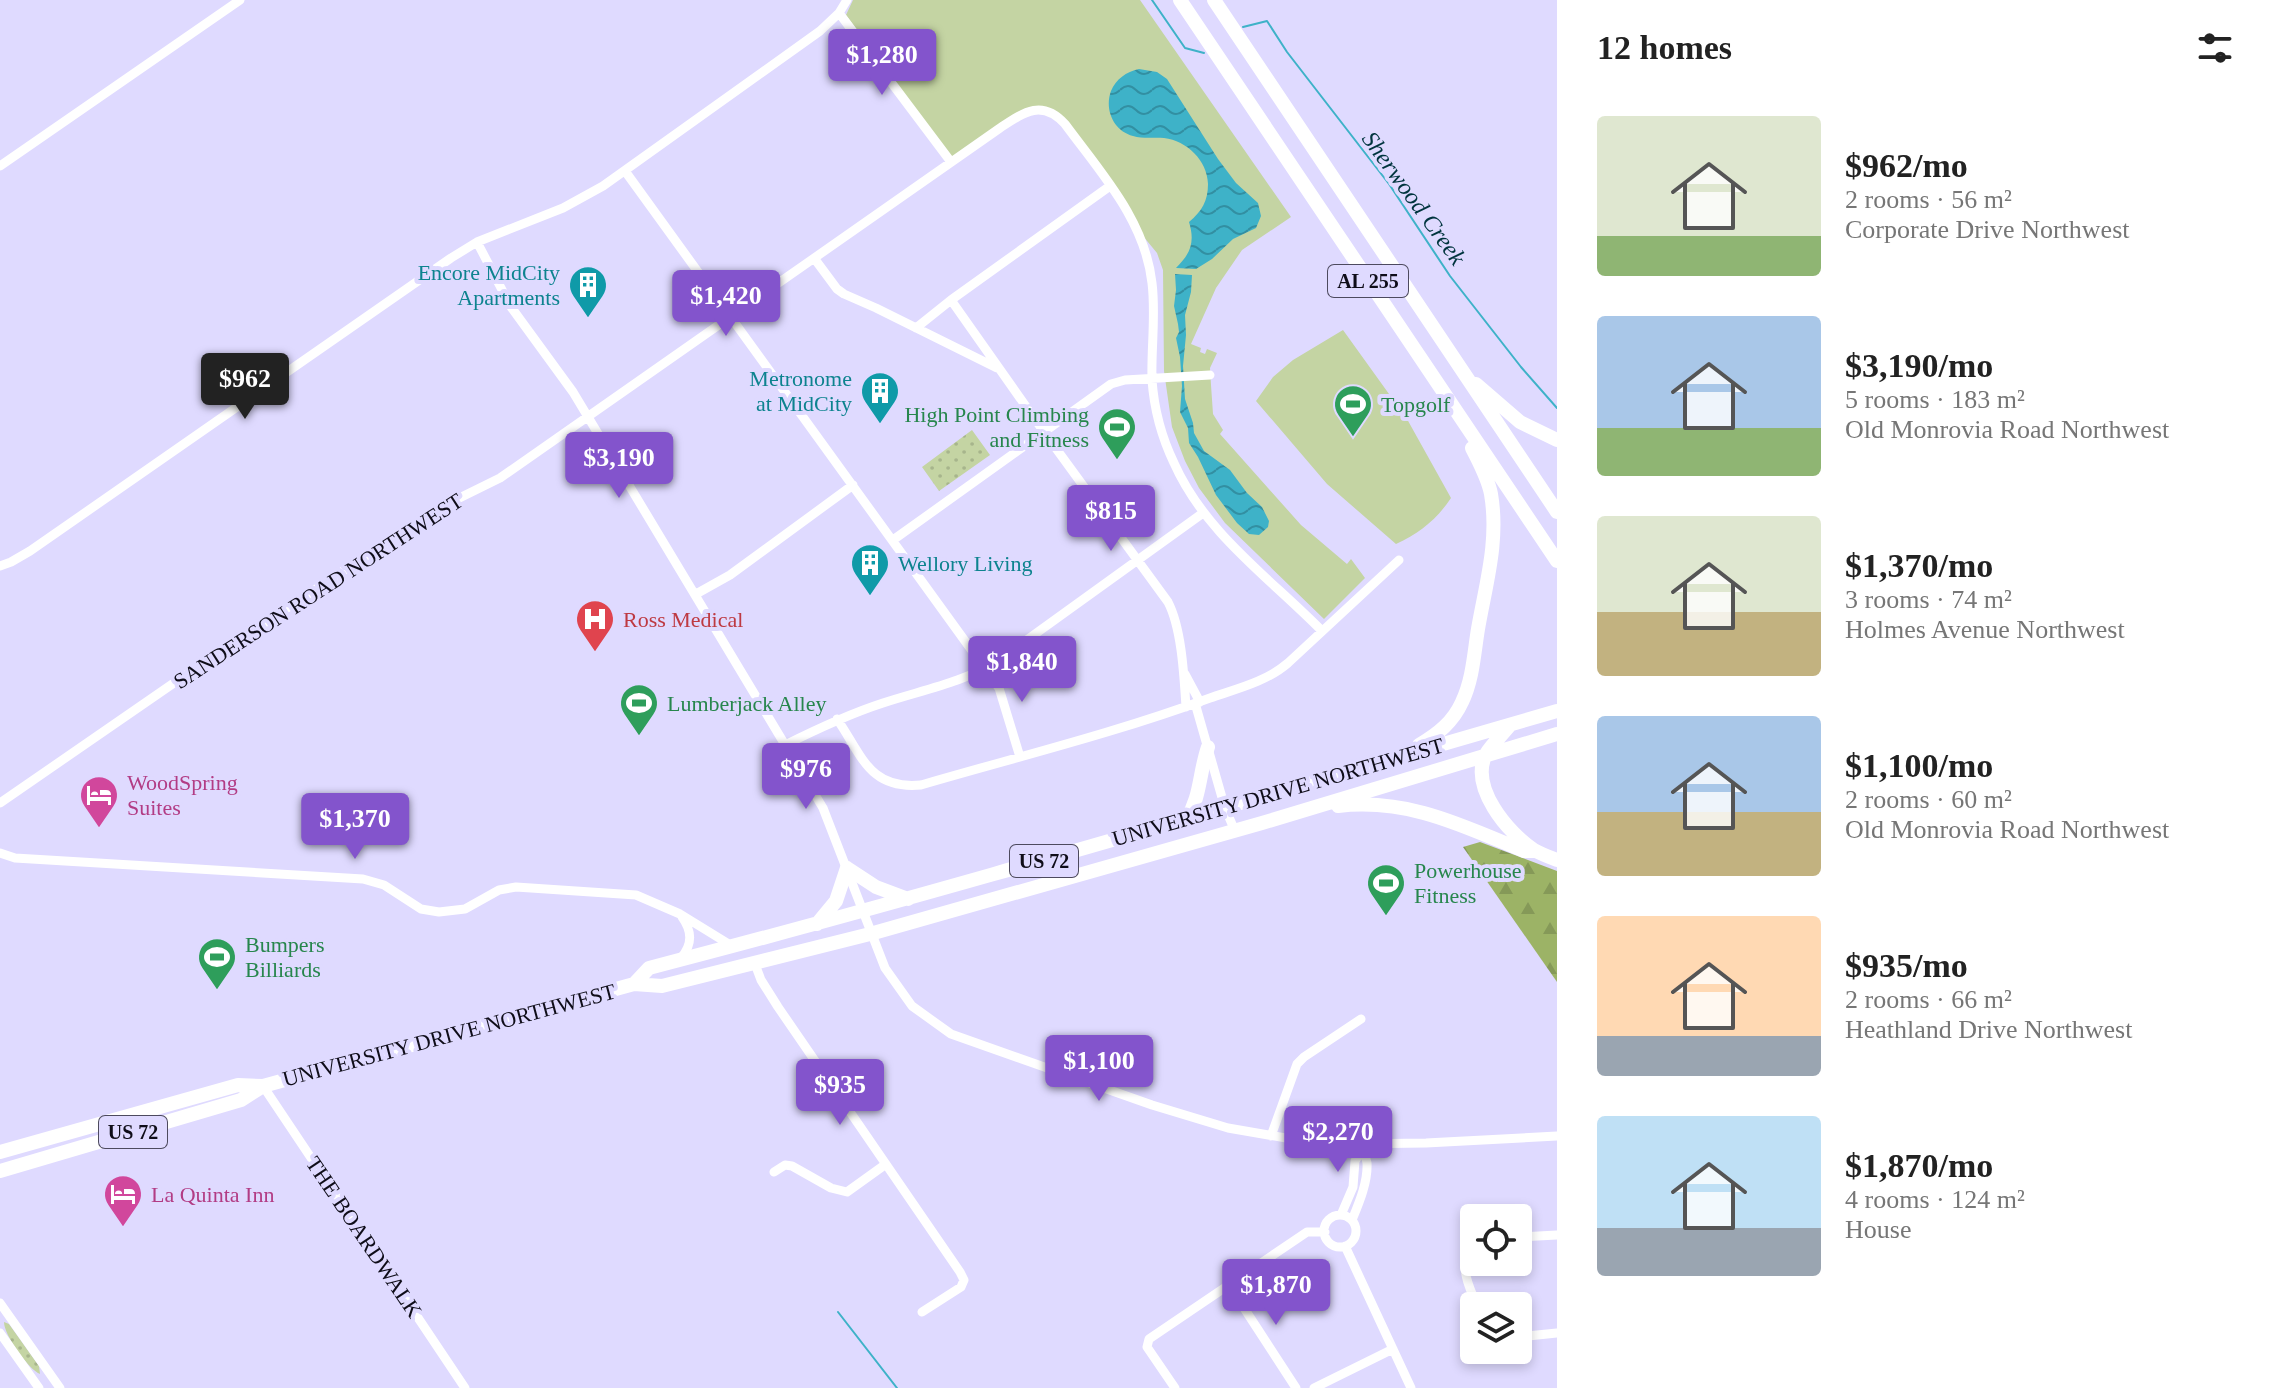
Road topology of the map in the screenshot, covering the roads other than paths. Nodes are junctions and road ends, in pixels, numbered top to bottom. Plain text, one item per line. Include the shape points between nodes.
1 (240, 0) edge
2 (847, 0) edge
3 (1180, 0) edge
4 (1214, 0) edge
5 (839, 13) junction
6 (951, 162) junction
7 (0, 166) edge
8 (625, 171) junction
9 (1110, 186) junction
10 (477, 242) junction
11 (814, 258) junction
12 (951, 300) junction
13 (731, 317) junction
14 (916, 328) junction
15 (999, 369) junction
16 (1462, 373) junction
17 (1210, 375) dead end
18 (1152, 378) junction
19 (1456, 411) junction
20 (587, 417) junction
21 (1044, 432) junction
22 (1557, 440) edge
23 (853, 485) junction
24 (1557, 512) edge
25 (1203, 513) junction
26 (893, 540) junction
27 (1137, 560) junction
28 (1399, 560) dead end
29 (1557, 561) edge
30 (0, 566) edge
31 (696, 594) junction
32 (1322, 631) junction
33 (986, 669) junction
34 (1184, 671) junction
35 (1194, 704) junction
36 (1557, 711) edge
37 (837, 719) junction
38 (1511, 725) junction
39 (1557, 734) edge
40 (785, 745) junction
41 (1208, 747) junction
42 (1409, 753) junction
43 (1486, 754) junction
44 (1020, 757) junction
45 (0, 803) edge
46 (1225, 808) junction
47 (1302, 811) junction
48 (1186, 820) junction
49 (1230, 832) junction
50 (1535, 851) junction
51 (0, 853) edge
52 (1557, 860) edge
53 (847, 868) junction
54 (908, 899) junction
55 (863, 912) junction
56 (680, 914) junction
57 (817, 924) junction
58 (870, 934) junction
59 (732, 946) junction
60 (678, 961) junction
61 (755, 964) junction
62 (634, 984) junction
63 (1361, 1019) dead end
64 (263, 1086) junction
65 (1271, 1136) junction
66 (1557, 1136) edge
67 (1362, 1147) junction
68 (0, 1152) edge
69 (886, 1164) junction
70 (0, 1171) edge
71 (774, 1172) dead end
72 (1341, 1215) junction
73 (1352, 1220) junction
74 (1325, 1232) junction
75 (1557, 1235) edge
76 (1532, 1236) edge
77 (1345, 1246) junction
78 (1229, 1285) junction
79 (0, 1303) edge
80 (922, 1312) dead end
81 (0, 1333) edge
82 (1557, 1333) edge
83 (1532, 1336) edge
84 (1393, 1349) junction
85 (35, 1387) edge
86 (60, 1388) edge
87 (465, 1388) edge
88 (1175, 1388) edge
89 (1296, 1388) edge
90 (1314, 1388) edge
91 (1411, 1388) edge

1 - 7 street
2 - 5 street
3 - 19 highway, AL 255
4 - 16 highway, AL 255
5 - 6 street
5 - 8 street
6 - 9 street, SANDERSON ROAD NORTHWEST via 1022,113 1046,110 1065,124
6 - 11 street, SANDERSON ROAD NORTHWEST
8 - 10 street via 563,208
8 - 13 street
9 - 12 street
9 - 18 street via 1138,230 1150,268
10 - 20 street via 511,307
10 - 30 street via 30,551
11 - 13 street, SANDERSON ROAD NORTHWEST
11 - 14 street via 844,294
12 - 14 street
12 - 15 street
13 - 20 street, SANDERSON ROAD NORTHWEST
13 - 23 street
14 - 15 street
15 - 21 street
16 - 22 highway via 1520,422
16 - 24 highway, AL 255
17 - 18 street
18 - 21 street via 1111,384
18 - 25 street via 1167,448
19 - 29 highway, AL 255
19 - 42 highway via 1491,491 1494,543 1462,703 1446,726
20 - 31 street
20 - 45 street, SANDERSON ROAD NORTHWEST via 500,478 437,509
21 - 26 street
21 - 27 street
23 - 26 street
23 - 31 street
25 - 27 street
25 - 32 street
26 - 33 street
27 - 33 street
27 - 34 street via 1171,608
28 - 32 street
31 - 40 street
32 - 35 street via 1271,675
33 - 37 street
33 - 44 street via 999,688
34 - 35 street
34 - 35 street
35 - 41 street
35 - 44 street
36 - 38 highway, UNIVERSITY DRIVE NORTHWEST / US 72
37 - 40 street
37 - 44 street via 865,764 892,784 921,785
38 - 42 highway, UNIVERSITY DRIVE NORTHWEST / US 72
38 - 43 highway
39 - 43 highway, UNIVERSITY DRIVE NORTHWEST / US 72
40 - 53 street via 823,808
41 - 46 street
41 - 48 highway via 1198,798
42 - 46 highway, UNIVERSITY DRIVE NORTHWEST / US 72
43 - 47 highway, UNIVERSITY DRIVE NORTHWEST / US 72
43 - 50 highway via 1483,777 1492,806 1509,830
46 - 48 highway, UNIVERSITY DRIVE NORTHWEST / US 72
46 - 49 street
47 - 49 highway, UNIVERSITY DRIVE NORTHWEST / US 72
47 - 50 highway via 1358,804 1400,806
48 - 54 highway, UNIVERSITY DRIVE NORTHWEST / US 72
49 - 58 highway, UNIVERSITY DRIVE NORTHWEST / US 72
50 - 52 highway
51 - 56 street via 363,879 384,885 421,909 439,912 465,909 516,887 636,895
53 - 54 highway
53 - 55 street
53 - 57 highway via 836,901
54 - 55 highway, UNIVERSITY DRIVE NORTHWEST / US 72
55 - 57 highway, UNIVERSITY DRIVE NORTHWEST / US 72
55 - 58 street
56 - 59 street
56 - 60 street via 690,940
57 - 59 highway, UNIVERSITY DRIVE NORTHWEST / US 72
58 - 61 highway, UNIVERSITY DRIVE NORTHWEST / US 72
58 - 65 street via 885,968 912,1006 951,1034 1196,1119
59 - 60 highway, UNIVERSITY DRIVE NORTHWEST / US 72
60 - 62 highway, UNIVERSITY DRIVE NORTHWEST / US 72 via 649,968
61 - 62 highway, UNIVERSITY DRIVE NORTHWEST / US 72 via 662,986
61 - 69 street via 778,1007
62 - 64 highway, UNIVERSITY DRIVE NORTHWEST / US 72
63 - 65 street via 1297,1064
64 - 68 highway, UNIVERSITY DRIVE NORTHWEST / US 72 via 238,1085
64 - 70 highway, UNIVERSITY DRIVE NORTHWEST / US 72 via 241,1100
64 - 87 street, THE BOARDWALK
65 - 67 street
66 - 67 street
67 - 72 street
67 - 73 street via 1365,1183
69 - 71 street via 847,1192 792,1166
69 - 80 street via 964,1280
72 - 73 street
72 - 74 street via 1331,1218
73 - 77 street via 1355,1237
74 - 77 street via 1331,1244
74 - 78 street via 1307,1232
75 - 76 street
77 - 84 street
78 - 88 street via 1149,1339 1147,1347
78 - 89 street
79 - 86 street
81 - 85 street
82 - 83 street
84 - 90 street
84 - 91 street

